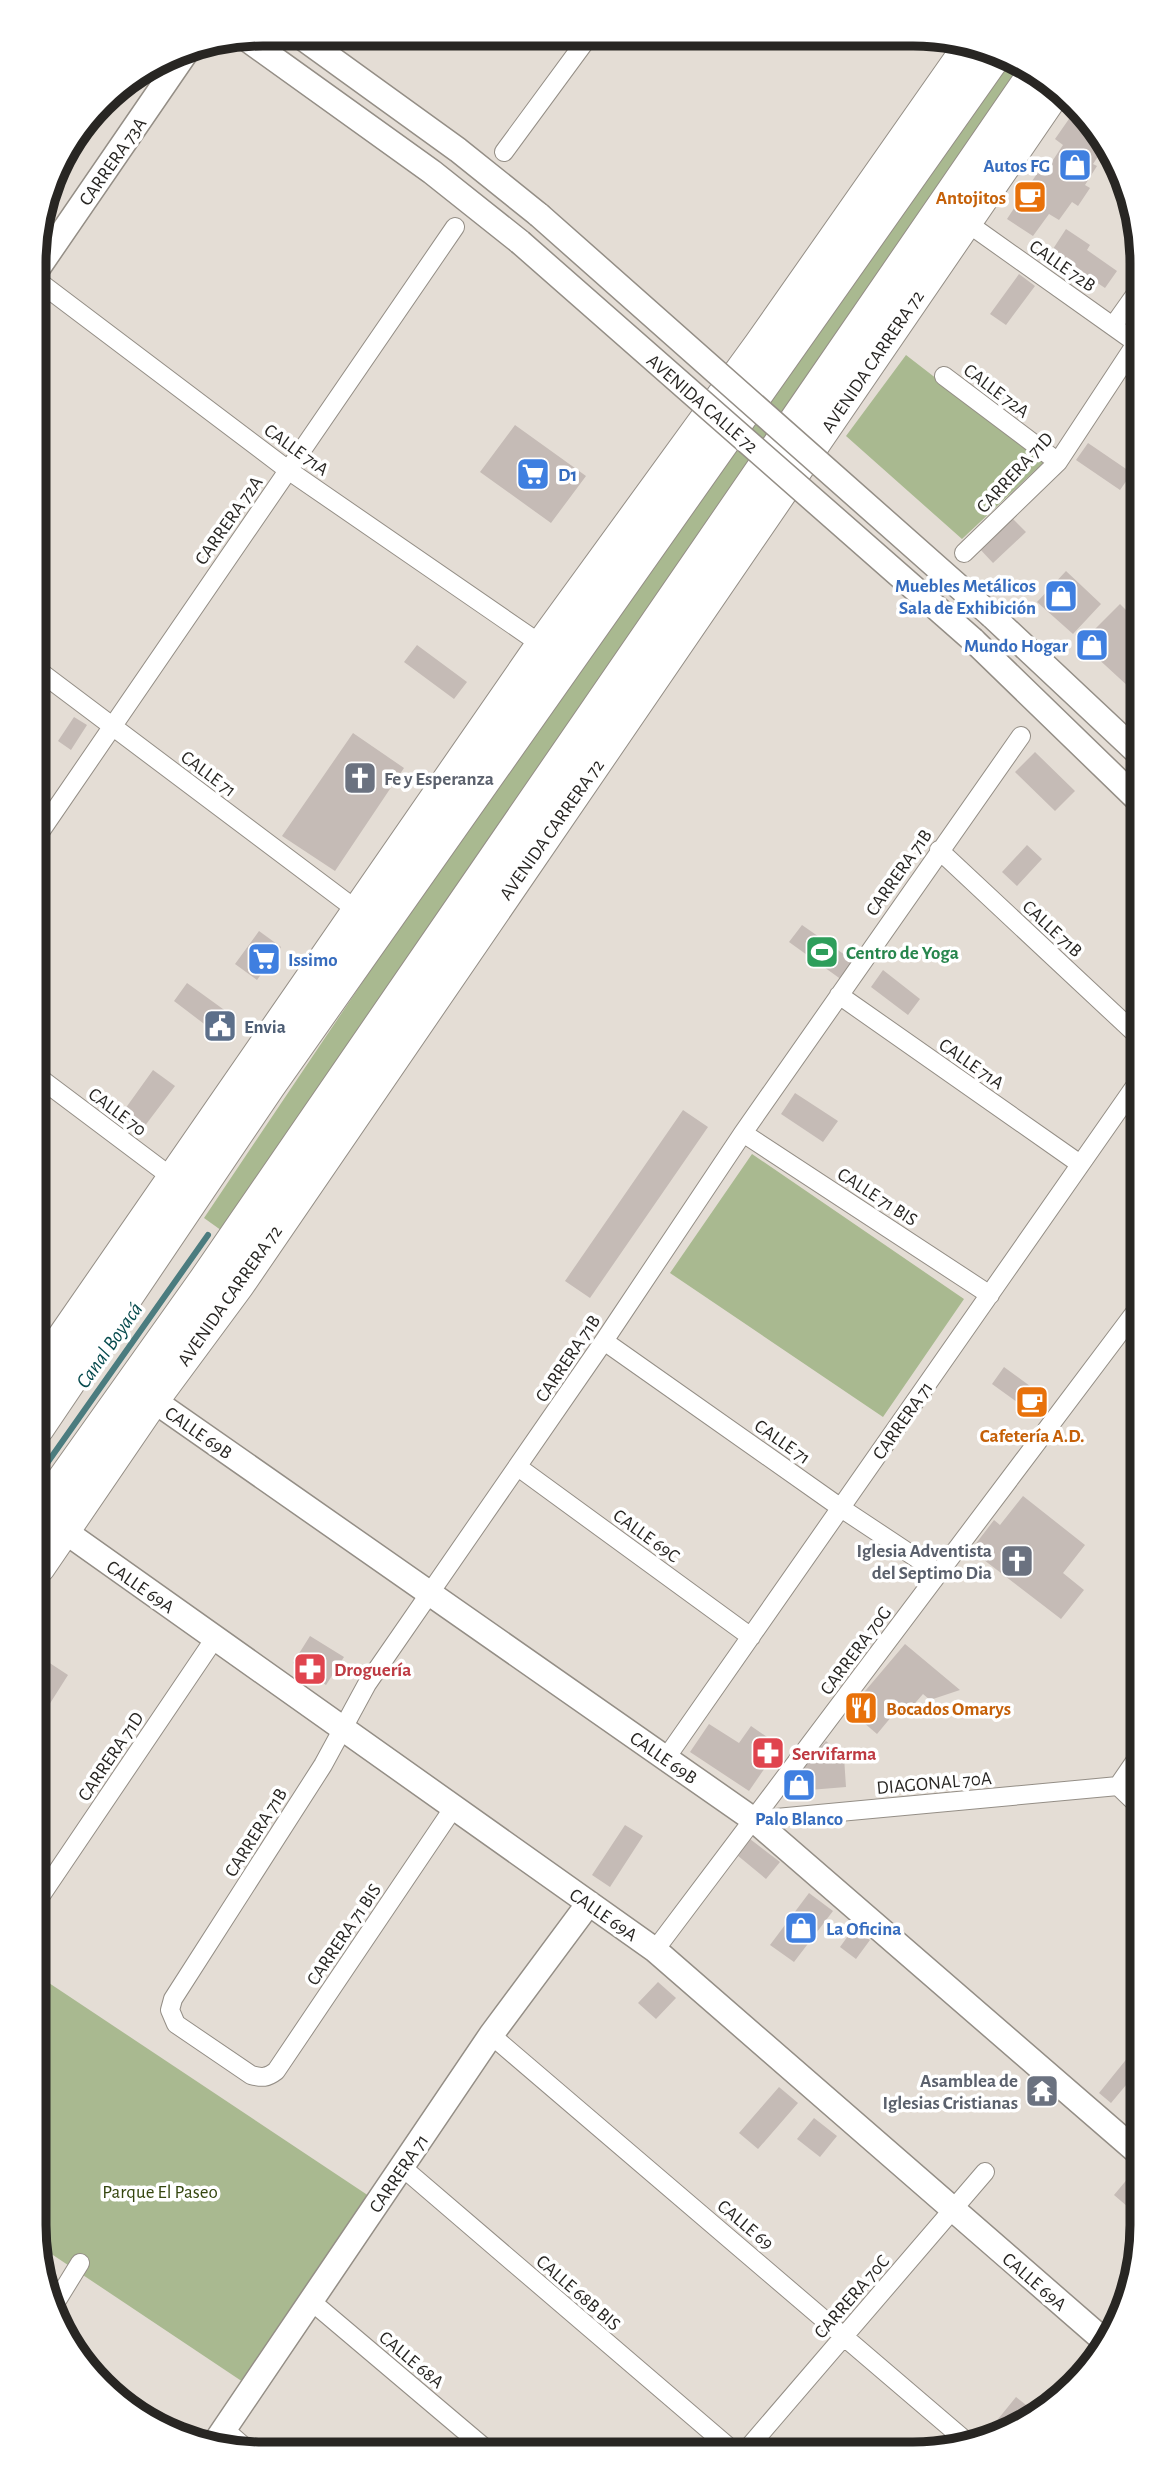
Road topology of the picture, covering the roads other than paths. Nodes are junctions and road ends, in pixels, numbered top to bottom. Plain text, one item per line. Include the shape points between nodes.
1 (257, 46) edge
2 (314, 46) edge
3 (582, 46) edge
4 (965, 52) edge
5 (992, 61) edge
6 (180, 62) edge
7 (1030, 80) edge
8 (1052, 95) edge
9 (1031, 127) junction
10 (503, 152) dead end
11 (970, 167) junction
12 (966, 222) junction
13 (455, 227) dead end
14 (46, 258) edge
15 (46, 285) edge
16 (1130, 302) edge
17 (1113, 326) junction
18 (1130, 339) edge
19 (1130, 351) edge
20 (944, 376) dead end
21 (1058, 462) junction
22 (288, 470) junction
23 (964, 553) dead end
24 (649, 632) junction
25 (542, 645) junction
26 (46, 676) edge
27 (632, 711) junction
28 (112, 726) junction
29 (522, 726) junction
30 (1021, 736) dead end
31 (1130, 745) edge
32 (469, 751) junction
33 (1130, 792) edge
34 (433, 802) junction
35 (46, 824) edge
36 (939, 850) junction
37 (418, 873) junction
38 (358, 911) junction
39 (490, 917) junction
40 (417, 970) junction
41 (839, 995) junction
42 (1130, 1029) edge
43 (46, 1082) edge
44 (1130, 1093) edge
45 (743, 1133) junction
46 (1080, 1164) junction
47 (174, 1179) junction
48 (94, 1293) junction
49 (990, 1295) junction
50 (1130, 1319) edge
51 (163, 1340) junction
52 (604, 1341) junction
53 (45, 1363) edge
54 (75, 1373) junction
55 (153, 1400) junction
56 (45, 1417) edge
57 (518, 1466) junction
58 (841, 1507) junction
59 (51, 1523) edge
60 (45, 1542) edge
61 (939, 1573) junction
62 (430, 1593) junction
63 (751, 1637) junction
64 (215, 1638) junction
65 (342, 1728) junction
66 (666, 1758) junction
67 (1130, 1769) edge
68 (1118, 1786) junction
69 (1130, 1797) edge
70 (454, 1807) junction
71 (754, 1820) junction
72 (45, 1889) edge
73 (589, 1903) junction
74 (655, 1950) junction
75 (491, 2035) junction
76 (261, 2078) joint
77 (1130, 2146) edge
78 (402, 2167) junction
79 (985, 2172) dead end
80 (953, 2209) junction
81 (80, 2263) dead end
82 (58, 2298) edge
83 (311, 2301) junction
84 (845, 2335) junction
85 (1099, 2337) edge
86 (961, 2437) edge
87 (218, 2438) edge
88 (478, 2442) edge
89 (723, 2442) edge
90 (753, 2442) edge

1 - 33 street, AVENIDA CALLE 72, bridge via 432,172 520,242 973,640
2 - 31 street, AVENIDA CALLE 72, bridge via 539,215 992,616
3 - 10 street
4 - 25 highway
5 - 29 highway
6 - 14 street, CARRERA 73A
7 - 11 highway, AVENIDA CARRERA 72
8 - 9 highway, AVENIDA CARRERA 72
9 - 11 highway
9 - 12 highway, AVENIDA CARRERA 72
11 - 24 highway, AVENIDA CARRERA 72
12 - 17 street, CALLE 72B
12 - 27 highway, AVENIDA CARRERA 72
13 - 22 street, CARRERA 72A
15 - 22 street, CALLE 71A
16 - 17 street
17 - 18 street, CALLE 72B
19 - 21 street, CARRERA 71D
20 - 21 street, CALLE 72A
21 - 23 street, CARRERA 71D
22 - 25 street, CALLE 71A
22 - 28 street, CARRERA 72A
24 - 27 highway
24 - 40 highway, AVENIDA CARRERA 72
25 - 32 highway
26 - 28 street, CALLE 71
27 - 39 highway, AVENIDA CARRERA 72
28 - 35 street, CARRERA 72A
28 - 38 street, CALLE 71
29 - 32 highway
29 - 37 highway
30 - 36 street, CARRERA 71B
32 - 34 highway
34 - 37 highway
34 - 38 highway
36 - 41 street, CARRERA 71B
36 - 42 street, CALLE 71B
37 - 54 highway
38 - 47 highway
39 - 40 highway
39 - 55 highway, AVENIDA CARRERA 72 via 238,1285
40 - 51 highway, AVENIDA CARRERA 72
41 - 45 street, CARRERA 71B
41 - 46 street, CALLE 71A
43 - 47 street, CALLE 70
44 - 46 street, CARRERA 71
45 - 49 street, CALLE 71 BIS
45 - 52 street, CARRERA 71B
46 - 49 street, CARRERA 71
47 - 48 highway
48 - 53 highway
48 - 54 highway
49 - 58 street, CARRERA 71
50 - 61 street, CARRERA 70G
51 - 55 highway
51 - 59 highway, AVENIDA CARRERA 72
52 - 57 street, CARRERA 71B
52 - 58 street, CALLE 71
54 - 56 highway
55 - 59 highway, AVENIDA CARRERA 72
55 - 62 street, CALLE 69B
57 - 62 street, CARRERA 71B
57 - 63 street, CALLE 69C
58 - 61 street, CALLE 71
58 - 63 street, CARRERA 71
59 - 60 highway, AVENIDA CARRERA 72
59 - 64 street, CALLE 69A
61 - 71 street, CARRERA 70G
62 - 65 street, CARRERA 71B
62 - 66 street, CALLE 69B
63 - 66 street, CARRERA 71
64 - 65 street, CALLE 69A
64 - 72 street, CARRERA 71D
65 - 70 street, CALLE 69A
65 - 76 street, CARRERA 71B via 170,2010 176,2024
66 - 71 street, CALLE 69B
67 - 68 street
68 - 69 street
68 - 71 street, DIAGONAL 70A
70 - 73 street, CALLE 69A
70 - 76 street, CARRERA 71 BIS via 276,2071
71 - 74 street, CARRERA 70G
71 - 77 street, CALLE 69B
73 - 74 street, CALLE 69A
73 - 75 street, CARRERA 71
74 - 80 street, CALLE 69A
75 - 78 street, CARRERA 71
75 - 84 street, CALLE 69
78 - 83 street, CARRERA 71
78 - 89 street, CALLE 68B BIS
79 - 80 street, CARRERA 70C
80 - 84 street, CARRERA 70C
80 - 85 street, CALLE 69A
81 - 82 street
83 - 87 street, CARRERA 71
83 - 88 street, CALLE 68A
84 - 86 street, CALLE 69
84 - 90 street, CARRERA 70C

